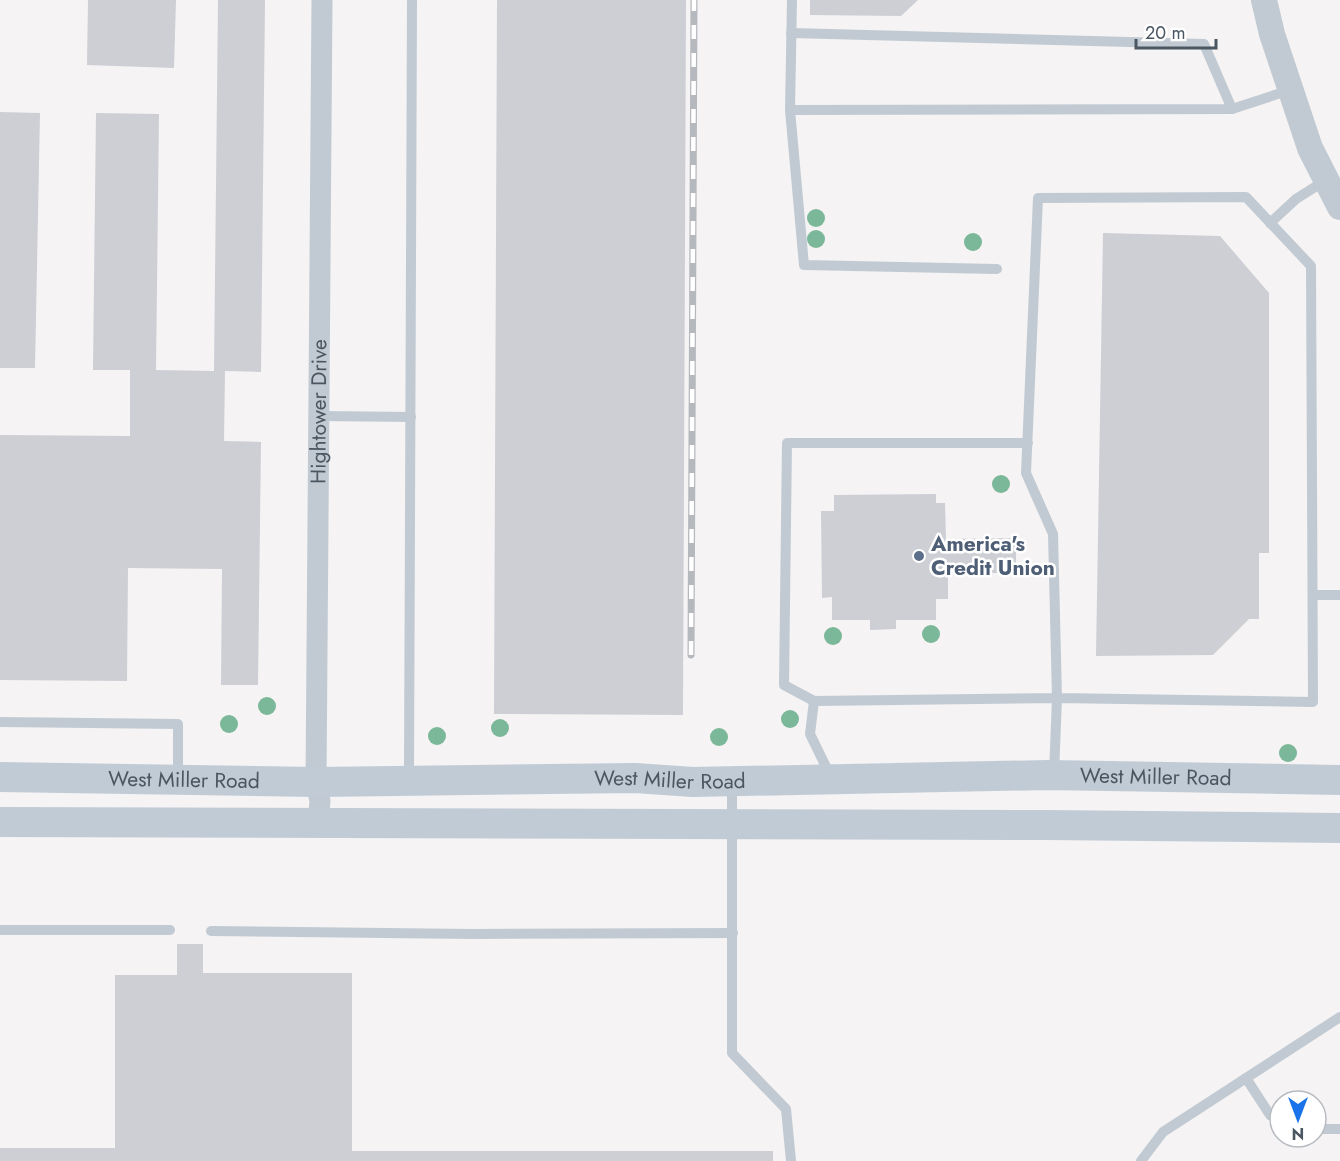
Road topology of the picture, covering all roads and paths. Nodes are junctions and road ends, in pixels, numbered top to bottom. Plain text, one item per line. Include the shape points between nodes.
1 (322, 0) edge
2 (412, 0) edge
3 (792, 0) edge
4 (1264, 0) edge
5 (791, 33) junction
6 (1290, 90) junction
7 (1232, 109) junction
8 (790, 110) junction
9 (1335, 193) edge
10 (1270, 223) junction
11 (997, 269) dead end
12 (319, 416) junction
13 (411, 417) junction
14 (1028, 442) junction
15 (1313, 595) junction
16 (1340, 595) edge
17 (1057, 698) junction
18 (814, 701) junction
19 (0, 722) edge
20 (1054, 775) junction
21 (0, 777) edge
22 (831, 778) junction
23 (178, 780) junction
24 (732, 780) junction
25 (1340, 780) edge
26 (409, 781) junction
27 (316, 782) junction
28 (0, 822) edge
29 (318, 822) junction
30 (733, 824) junction
31 (1340, 828) edge
32 (0, 930) edge
33 (170, 930) dead end
34 (211, 931) dead end
35 (733, 933) junction
36 (1340, 1017) edge
37 (1246, 1078) junction
38 (1268, 1112) edge
39 (791, 1161) edge
40 (1141, 1161) edge

1 - 12 street, Hightower Drive
2 - 13 lane
3 - 5 lane
4 - 6 street
5 - 7 lane via 1204,44
5 - 8 lane
6 - 7 lane
6 - 9 street via 1310,148
7 - 8 lane
8 - 11 lane via 804,265
9 - 10 lane via 1296,199
10 - 14 lane via 1246,197 1038,198
10 - 15 lane via 1311,266
12 - 13 lane
12 - 27 street, Hightower Drive
13 - 26 lane
14 - 17 lane via 1026,473 1053,534
14 - 18 lane via 787,442 784,685
15 - 16 lane
15 - 17 lane via 1313,702
17 - 18 lane
17 - 20 lane
18 - 22 lane via 810,734
19 - 23 lane via 178,724
20 - 22 main road, West Miller Road
20 - 25 main road, West Miller Road
21 - 23 main road, West Miller Road
22 - 24 main road, West Miller Road
23 - 27 main road, West Miller Road
24 - 26 main road, West Miller Road
24 - 30 lane
26 - 27 main road, West Miller Road
27 - 29 street, Hightower Drive via 320,801
28 - 29 main road, West Miller Road
29 - 30 main road, West Miller Road
30 - 31 main road, West Miller Road
30 - 35 lane
32 - 33 lane
34 - 35 lane
35 - 39 lane via 732,1053 786,1108
36 - 37 lane
37 - 38 lane
37 - 40 lane via 1163,1132

